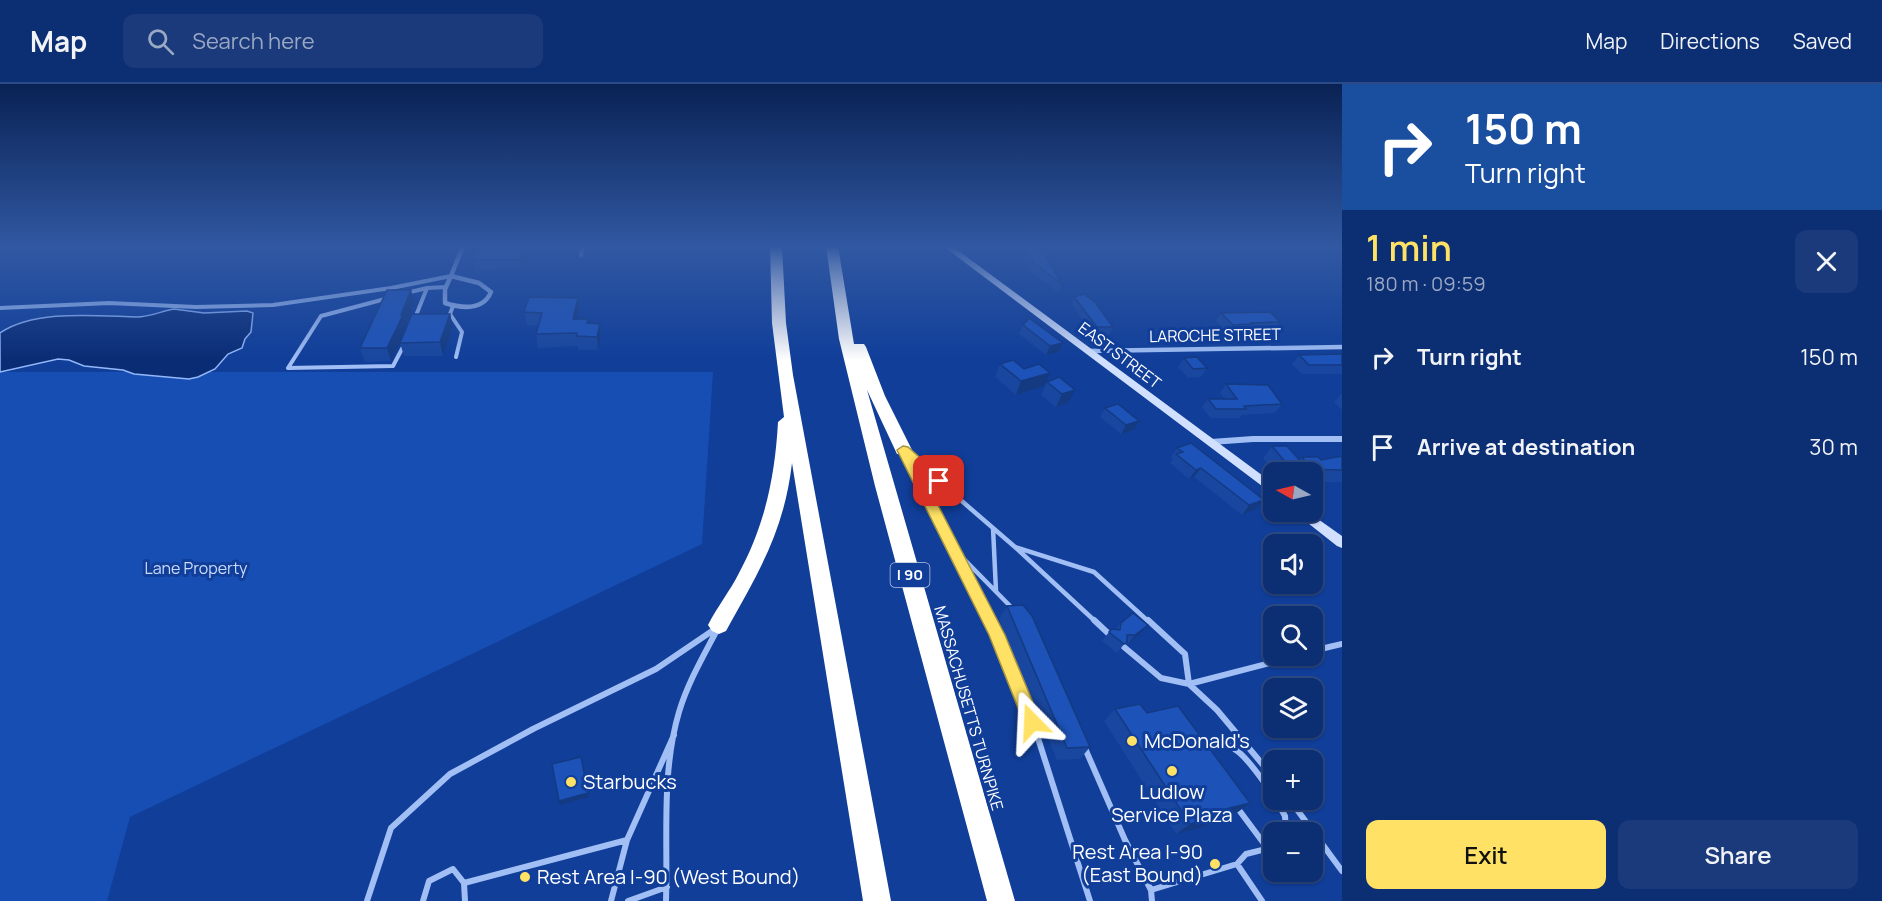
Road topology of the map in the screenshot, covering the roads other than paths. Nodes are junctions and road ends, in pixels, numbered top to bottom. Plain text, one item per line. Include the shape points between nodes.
1 (410, 284) edge
2 (447, 284) edge
3 (481, 284) edge
4 (777, 284) edge
5 (837, 284) edge
6 (838, 284) edge
7 (998, 284) edge
8 (446, 287) junction
9 (427, 288) junction
10 (453, 306) junction
11 (0, 308) edge
12 (412, 326) edge
13 (408, 335) edge
14 (1342, 347) edge
15 (1088, 351) junction
16 (456, 357) dead end
17 (787, 384) junction
18 (1342, 439) edge
19 (1208, 442) junction
20 (903, 450) junction
21 (1263, 483) edge
22 (1314, 522) edge
23 (992, 527) junction
24 (1342, 543) edge
25 (952, 547) junction
26 (1015, 547) junction
27 (996, 591) junction
28 (1019, 615) edge
29 (719, 626) junction
30 (1110, 635) edge
31 (1342, 644) edge
32 (1124, 647) edge
33 (1323, 648) edge
34 (1263, 665) edge
35 (1189, 684) junction
36 (1079, 734) edge
37 (674, 735) junction
38 (1199, 757) edge
39 (1263, 765) edge
40 (1263, 784) edge
41 (1234, 803) edge
42 (1297, 810) edge
43 (1263, 838) edge
44 (627, 840) junction
45 (1263, 850) edge
46 (1237, 864) junction
47 (1342, 871) edge
48 (464, 884) junction
49 (667, 887) junction
50 (1151, 890) junction
51 (367, 901) edge
52 (423, 901) edge
53 (465, 901) edge
54 (611, 901) edge
55 (627, 901) edge
56 (666, 901) edge
57 (877, 901) edge
58 (1001, 901) edge
59 (1090, 901) edge
60 (1152, 901) edge
61 (1262, 901) edge

1 - 11 lane via 273,305 109,303
2 - 8 street
3 - 10 street via 491,292 484,303
4 - 17 highway
5 - 58 highway, MASSACHUSETTS TURNPIKE / I 90 via 846,339 884,486
6 - 20 highway via 877,396
7 - 15 main road, EAST STREET
8 - 9 lane
8 - 10 street via 445,303
9 - 12 lane
9 - 13 lane via 321,316 288,368 393,366
10 - 16 lane via 450,314 462,332
14 - 15 street, LAROCHE STREET
15 - 19 main road, EAST STREET
17 - 29 highway via 784,467 775,512 757,559
17 - 57 highway
18 - 19 street
19 - 21 main road, EAST STREET
20 - 23 lane
20 - 25 lane
22 - 24 main road
23 - 26 lane
23 - 27 lane
25 - 27 lane
25 - 59 lane via 993,625 1019,686
26 - 30 lane
26 - 35 lane via 1094,572 1185,654
27 - 28 lane
29 - 37 lane via 692,678
29 - 51 lane via 656,669 450,774 391,828
31 - 33 lane
32 - 35 lane via 1161,678
34 - 35 lane
35 - 39 lane via 1217,710
36 - 50 lane
37 - 44 lane
37 - 49 lane
38 - 40 lane via 1202,739 1214,736 1227,741
41 - 43 lane
42 - 47 lane
44 - 48 lane
44 - 54 lane
45 - 46 lane via 1246,854
46 - 50 lane
46 - 61 lane
48 - 52 lane via 453,869 429,881
48 - 53 lane
49 - 55 lane
49 - 56 lane
50 - 60 lane

